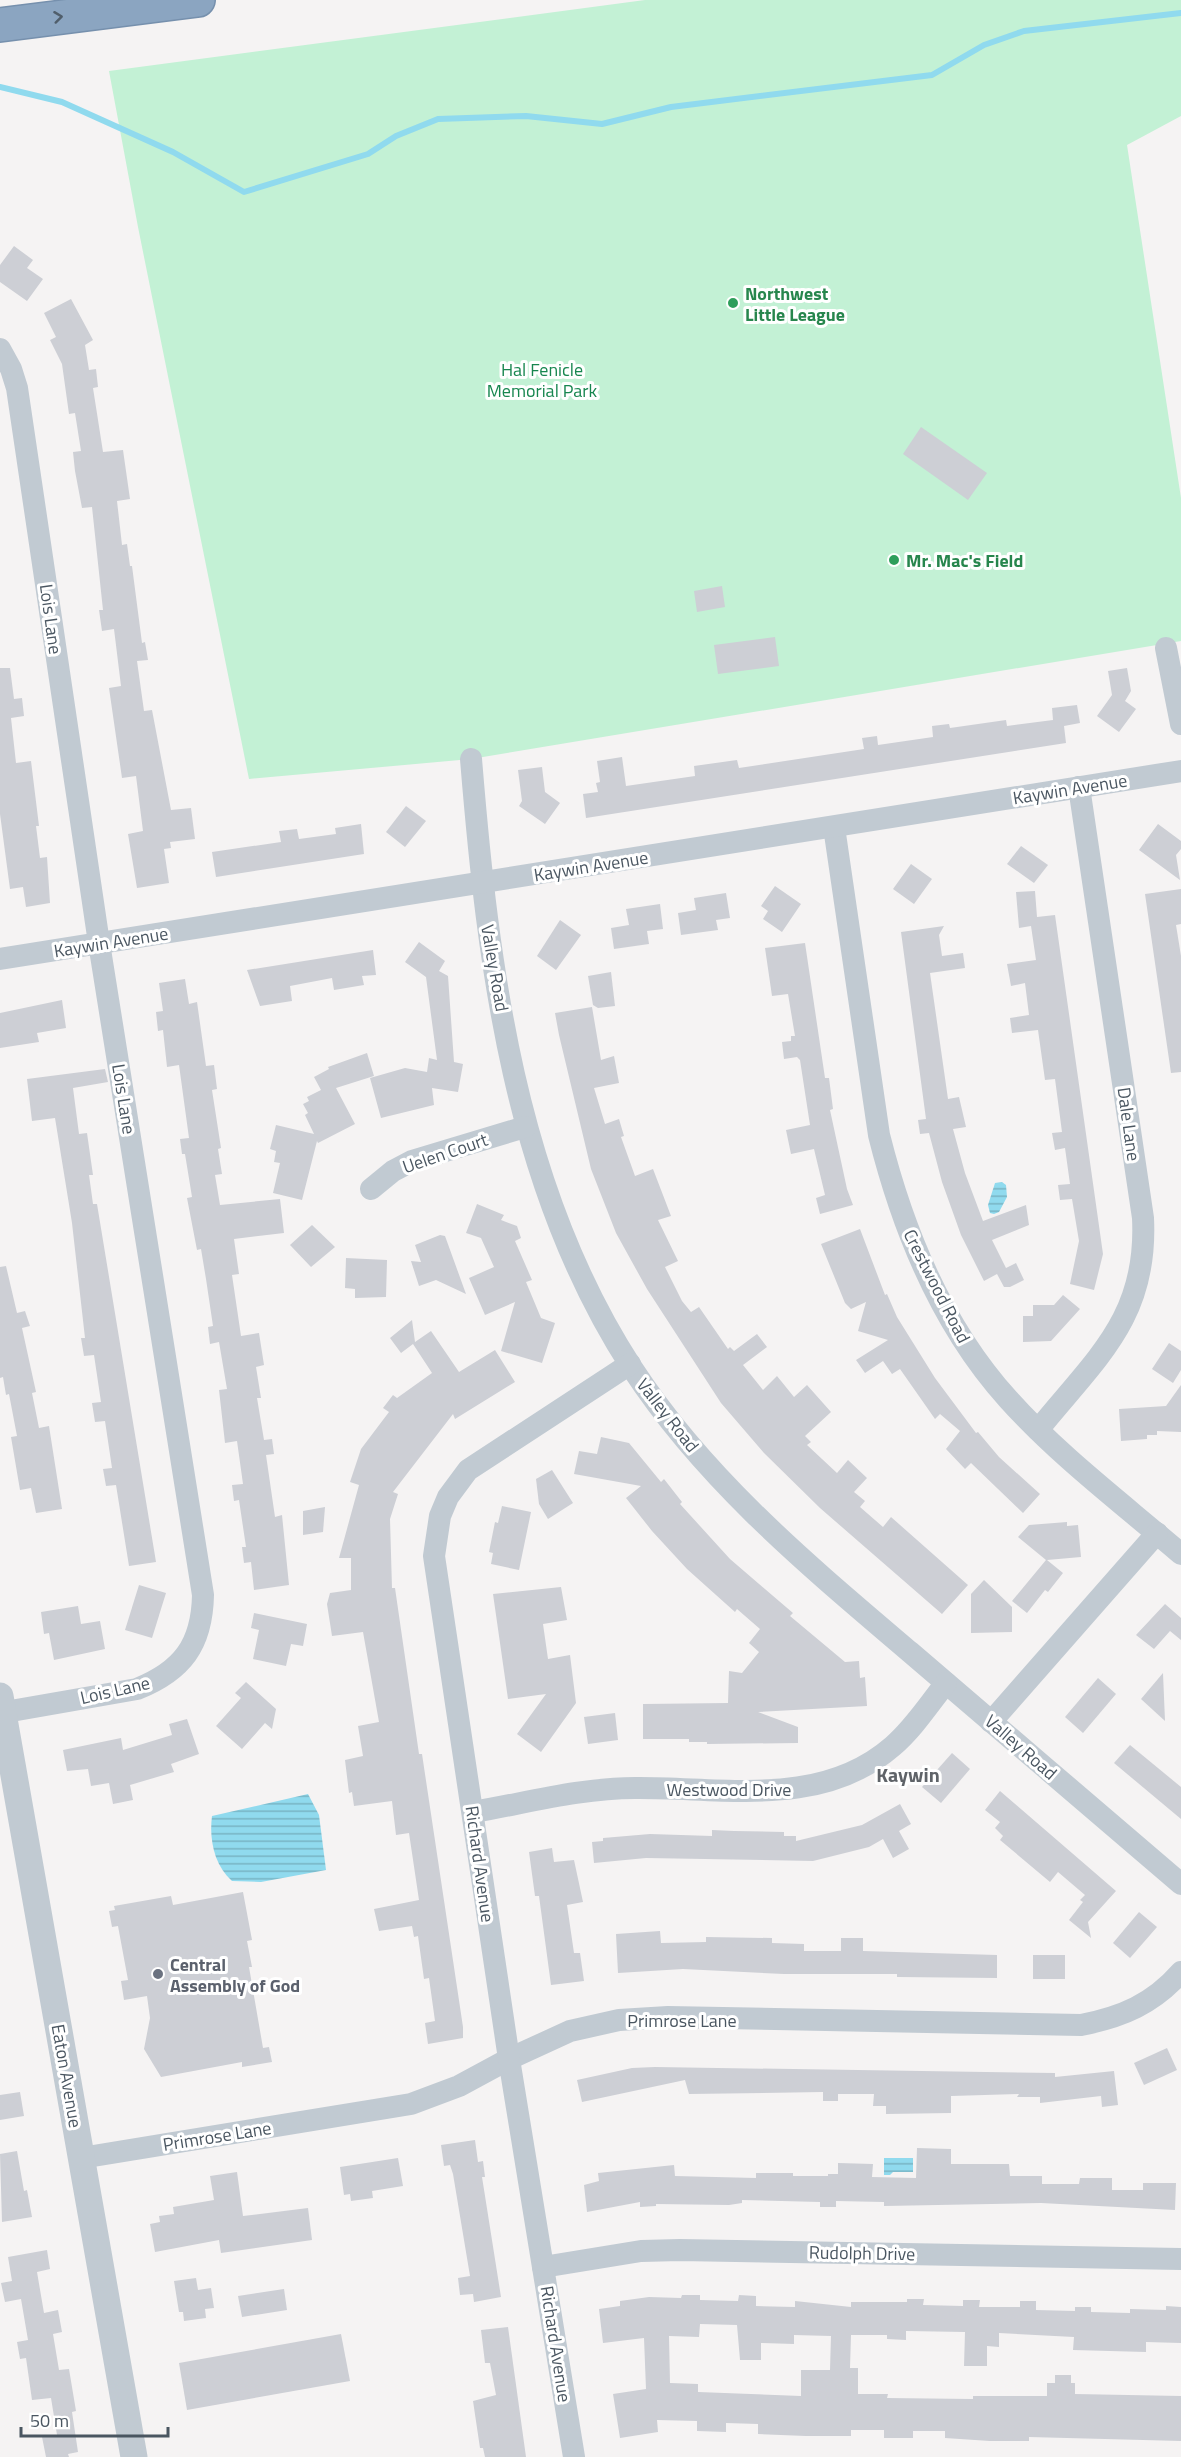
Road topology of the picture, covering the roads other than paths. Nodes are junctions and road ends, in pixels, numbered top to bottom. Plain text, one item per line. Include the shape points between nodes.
1 (198, 0) edge
2 (0, 25) edge
3 (0, 349) edge
4 (1166, 648) dead end
5 (1181, 724) edge
6 (471, 759) dead end
7 (1181, 771) edge
8 (1079, 787) junction
9 (834, 827) junction
10 (481, 883) junction
11 (99, 943) junction
12 (0, 959) edge
13 (525, 1127) junction
14 (371, 1189) dead end
15 (630, 1364) junction
16 (1038, 1430) junction
17 (1157, 1533) junction
18 (1181, 1554) edge
19 (946, 1683) junction
20 (1, 1707) edge
21 (991, 1722) junction
22 (473, 1812) junction
23 (1181, 1884) edge
24 (1181, 1972) edge
25 (509, 2059) junction
26 (81, 2158) junction
27 (1181, 2259) edge
28 (543, 2267) junction
29 (134, 2457) edge
30 (574, 2457) edge

2 -> 1 highway
3 - 11 street, Lois Lane via 17,388
4 - 5 street
6 - 10 street, Valley Road
7 - 8 street, Kaywin Avenue
8 - 9 street, Kaywin Avenue
8 - 16 street, Dale Lane via 1144,1245 1141,1274 1127,1315 1112,1340
9 - 10 street, Kaywin Avenue
9 - 16 street, Crestwood Road via 879,1135 906,1227 954,1327 1007,1398
10 - 11 street, Kaywin Avenue
10 - 13 street, Valley Road via 492,963
11 - 12 street, Kaywin Avenue
11 - 20 street, Lois Lane via 203,1595 202,1620 186,1655 158,1680 137,1689
13 - 14 street, Uelen Court via 412,1161
13 - 15 street, Valley Road via 556,1214 594,1299
15 - 19 street, Valley Road via 657,1404 714,1473 796,1554
15 - 22 street, Richard Avenue via 468,1470 448,1497 440,1516 434,1556
16 - 17 street, Crestwood Road
17 - 18 street, Crestwood Road
17 - 21 street
19 - 21 street, Valley Road
19 - 22 street, Westwood Drive via 896,1744 860,1770 832,1782 788,1790 611,1789
20 - 26 street, Eaton Avenue
21 - 23 street, Valley Road
22 - 25 street, Richard Avenue
24 - 25 street, Primrose Lane via 1167,1989 1134,2010 1081,2025 643,2018 570,2031
25 - 26 street, Primrose Lane via 459,2086 411,2104
25 - 28 street, Richard Avenue
26 - 29 street, Eaton Avenue
27 - 28 street, Rudolph Drive via 680,2250
28 - 30 street, Richard Avenue

